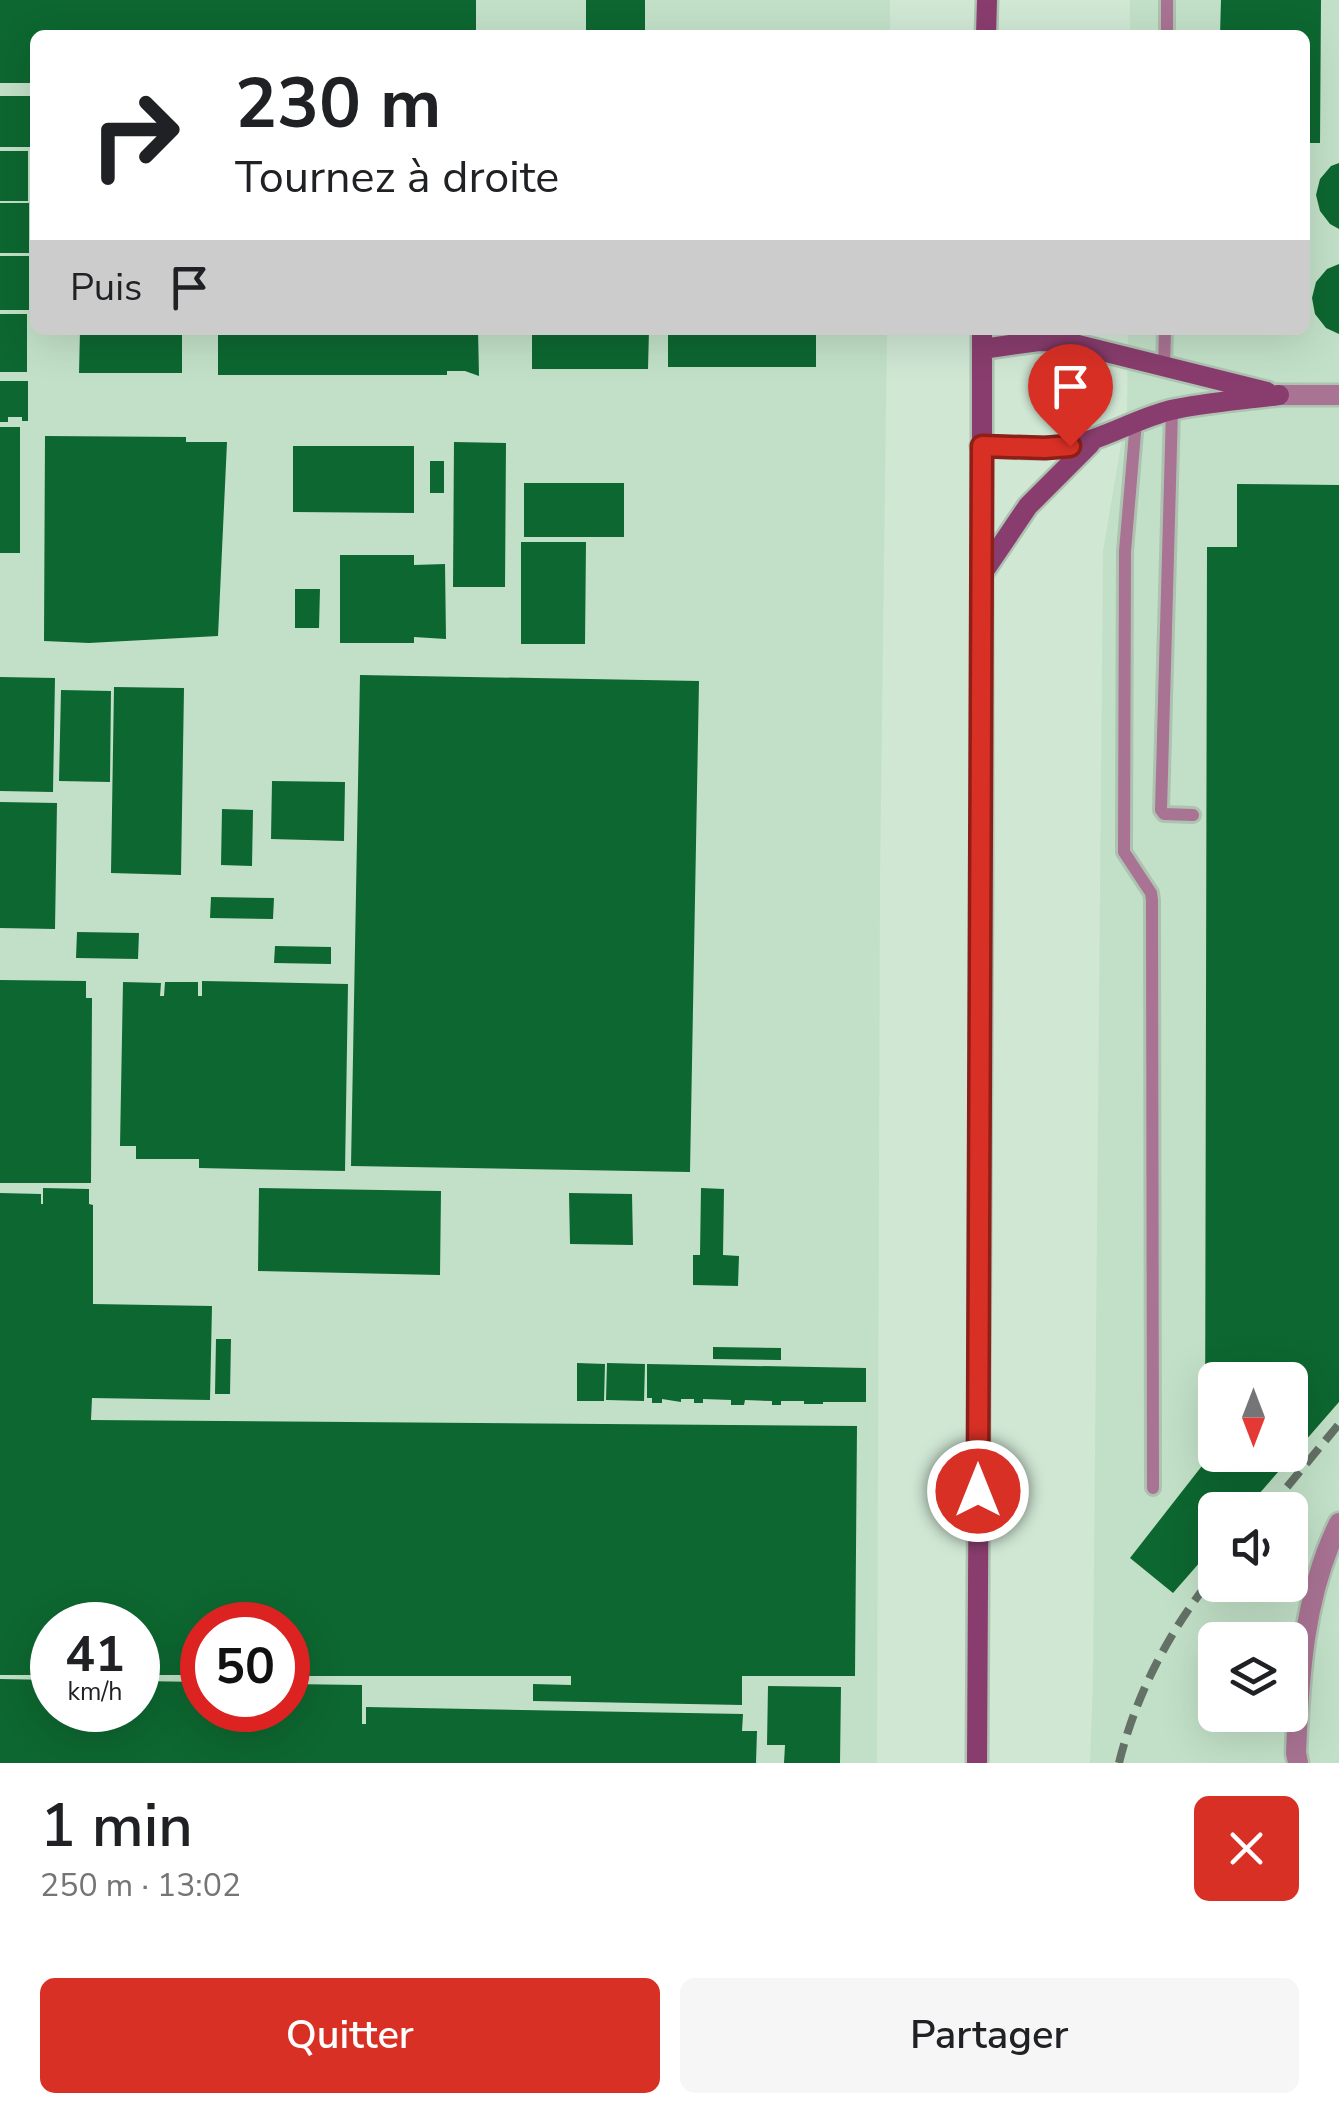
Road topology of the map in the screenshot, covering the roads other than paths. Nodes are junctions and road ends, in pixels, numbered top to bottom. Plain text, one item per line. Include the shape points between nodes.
1 (987, 0) edge
2 (1167, 0) edge
3 (986, 30) edge
4 (1167, 30) edge
5 (1077, 335) edge
6 (1164, 335) edge
7 (982, 339) edge
8 (1097, 350) junction
9 (1164, 366) junction
10 (1279, 395) junction
11 (1339, 395) edge
12 (1172, 410) junction
13 (1136, 420) junction
14 (1098, 437) junction
15 (982, 446) junction
16 (980, 576) junction
17 (1193, 815) dead end
18 (1153, 1488) dead end
19 (1339, 1523) edge
20 (977, 1763) edge
21 (1298, 1763) edge

1 - 3 main road
2 - 4 lane
5 - 8 main road
6 - 9 lane
7 - 8 main road via 1066,342
7 - 15 main road
8 - 9 main road
9 - 10 main road
10 - 11 street
10 - 12 main road
12 - 13 main road
12 - 17 lane via 1161,810
13 - 14 main road
13 - 18 lane via 1125,550 1124,852 1152,900
14 - 15 main road via 1045,448
14 - 16 main road via 1028,506
15 - 16 main road
16 - 20 main road
19 - 21 street via 1310,1603 1299,1676

